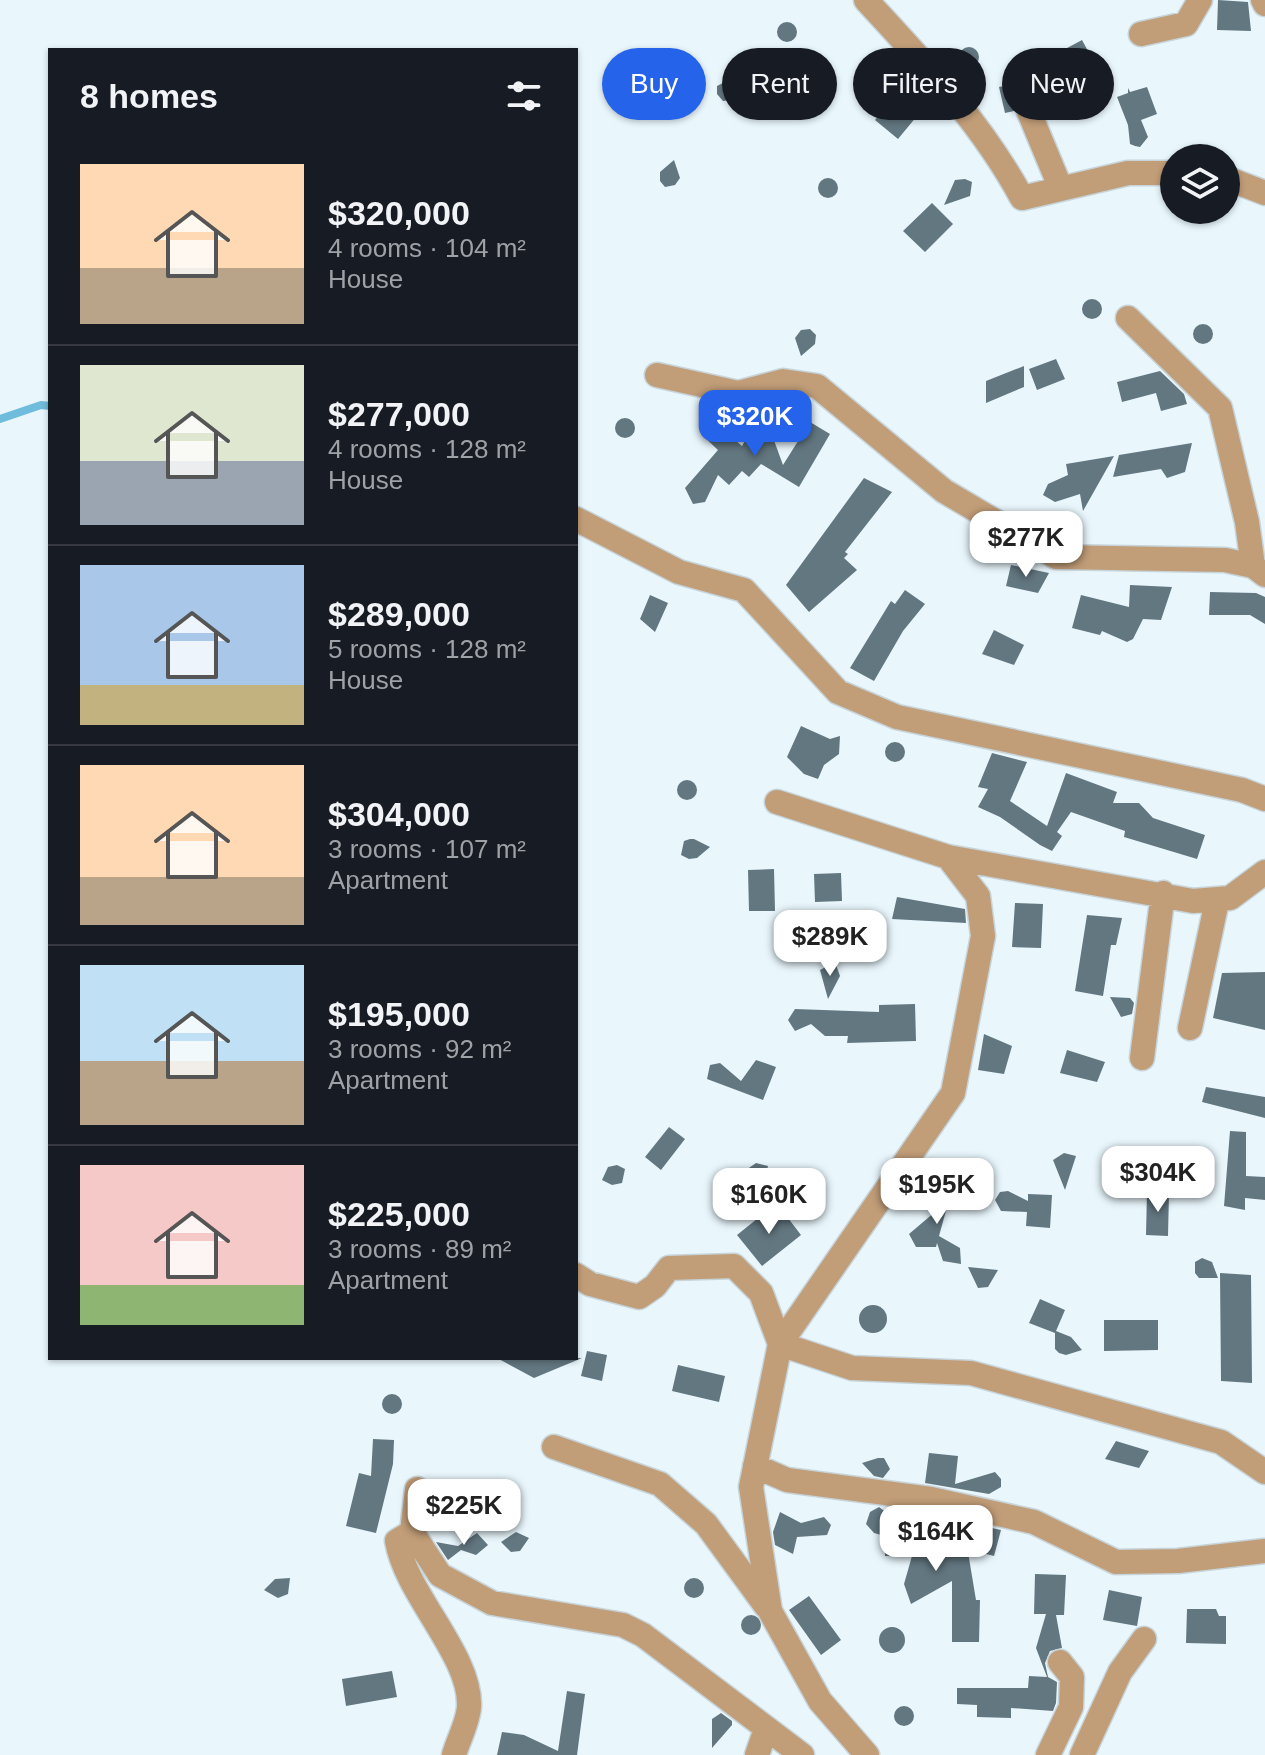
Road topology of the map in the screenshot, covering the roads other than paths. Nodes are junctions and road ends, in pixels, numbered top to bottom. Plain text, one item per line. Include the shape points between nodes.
1 (866, 0) edge
2 (1200, 0) edge
3 (1141, 34) dead end
4 (1032, 120) edge
5 (1160, 173) edge
6 (1240, 183) edge
7 (1061, 189) junction
8 (1265, 193) edge
9 (1128, 318) dead end
10 (657, 375) dead end
11 (578, 520) edge
12 (1256, 521) edge
13 (1259, 570) edge
14 (1265, 799) edge
15 (777, 802) dead end
16 (948, 857) junction
17 (1265, 872) edge
18 (1163, 893) junction
19 (1217, 901) junction
20 (1190, 1028) dead end
21 (1142, 1058) dead end
22 (578, 1276) edge
23 (780, 1344) junction
24 (554, 1447) dead end
25 (755, 1466) junction
26 (1265, 1472) edge
27 (417, 1489) dead end
28 (412, 1532) junction
29 (1265, 1551) edge
30 (770, 1611) junction
31 (1144, 1639) dead end
32 (1060, 1662) dead end
33 (766, 1729) junction
34 (454, 1755) edge
35 (757, 1755) edge
36 (802, 1755) edge
37 (867, 1755) edge
38 (1048, 1755) edge
39 (1082, 1755) edge

1 - 7 street via 958,99 1022,198
2 - 3 street via 1186,24
4 - 7 street
5 - 7 street via 1128,173
6 - 8 street
9 - 12 street via 1220,408
10 - 13 street via 738,393 783,381 817,386 944,491 1056,557 1225,560
11 - 14 street via 679,572 744,590 838,692 897,717
12 - 13 street
15 - 16 street
16 - 18 street
16 - 23 street via 978,896 983,936 953,1093
17 - 19 street via 1230,898
18 - 19 street
18 - 21 street
19 - 20 street
22 - 23 street via 639,1297 669,1268 734,1266 761,1293
23 - 25 street
23 - 26 street via 852,1368 971,1373 1221,1442
24 - 30 street via 660,1484 706,1524
25 - 29 street via 787,1480 931,1499 1034,1522 1116,1562
25 - 30 street via 751,1487
27 - 28 street
28 - 33 street via 440,1575 492,1603 623,1625 666,1651
28 - 34 street via 397,1541 401,1565 462,1677 469,1707
30 - 37 street via 820,1701
31 - 39 street via 1120,1672
32 - 38 street via 1072,1677 1071,1707
33 - 35 street
33 - 36 street

